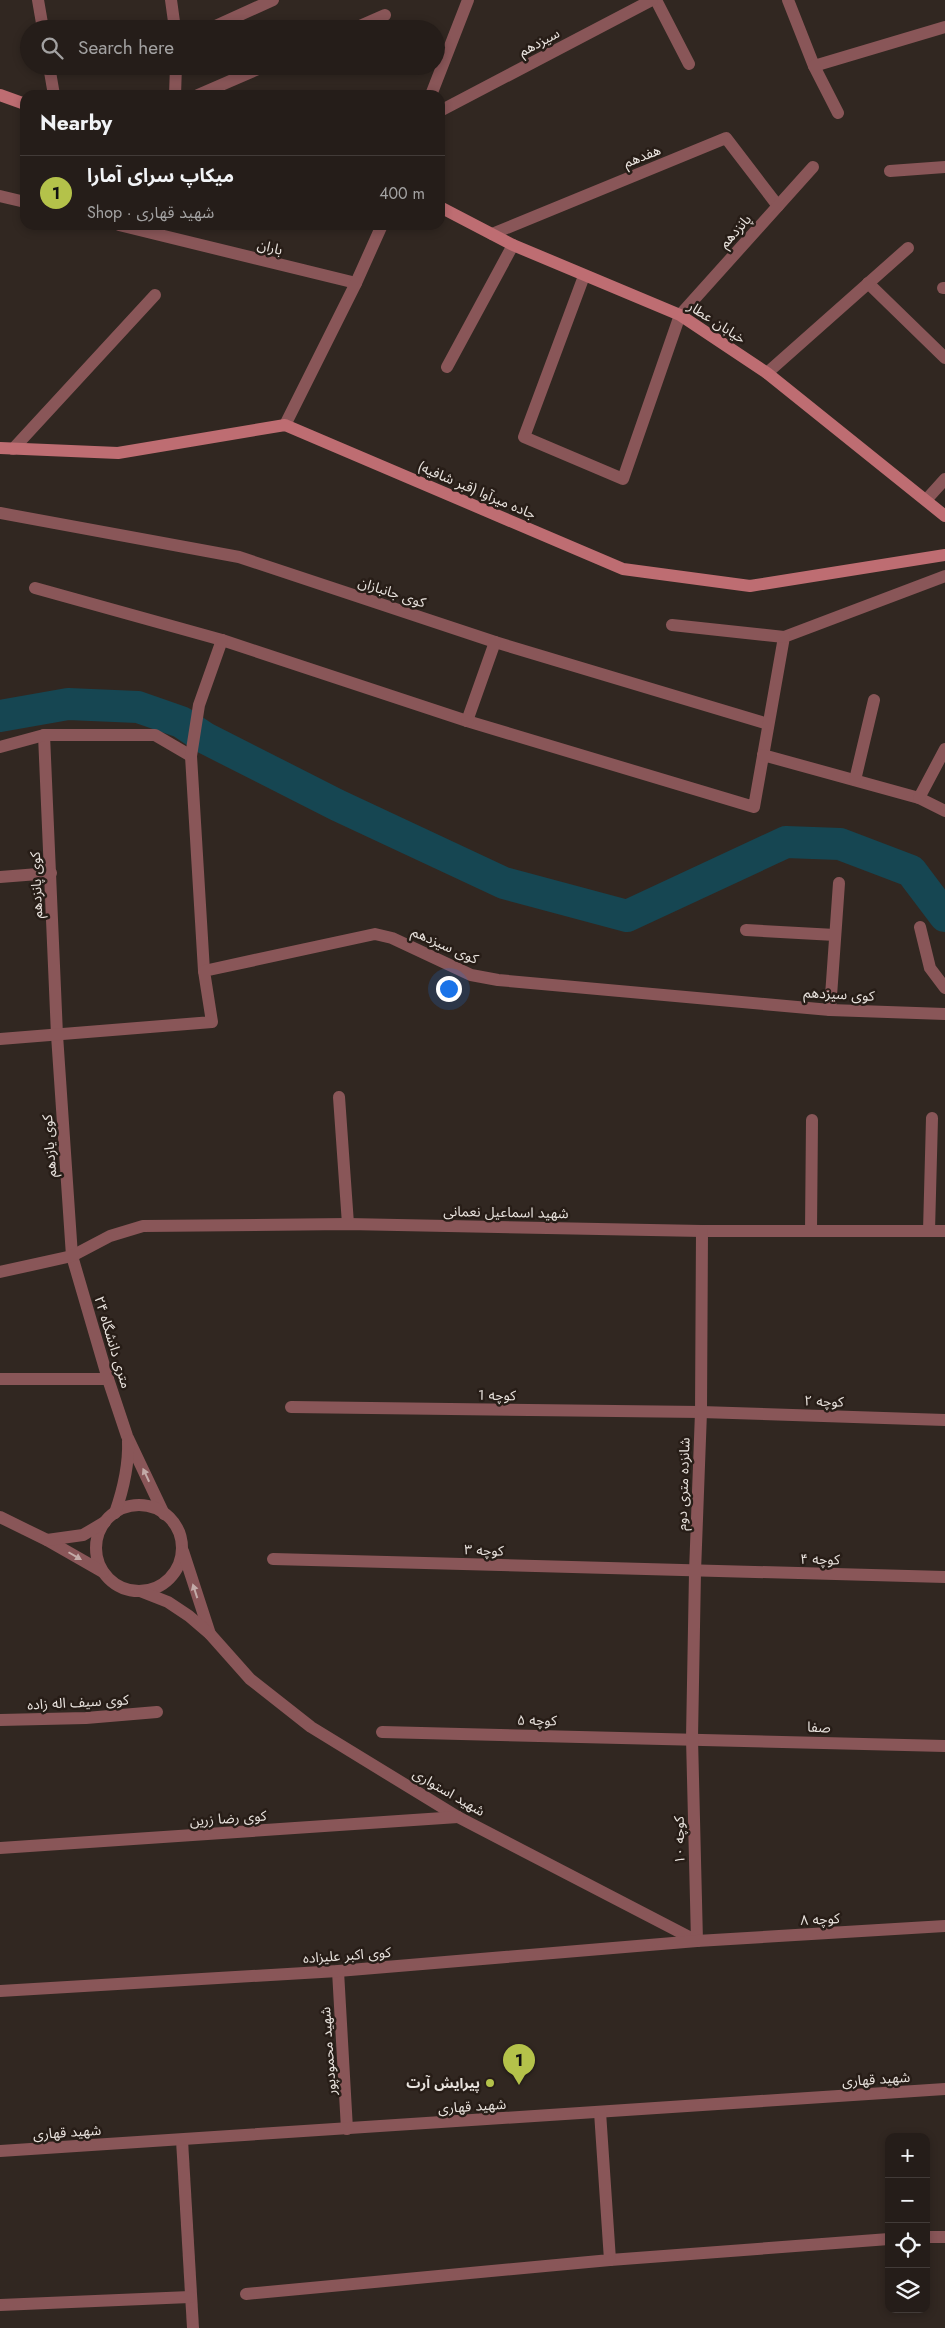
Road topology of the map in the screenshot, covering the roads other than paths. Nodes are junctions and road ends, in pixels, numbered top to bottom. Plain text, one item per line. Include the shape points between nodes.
1 (38, 0) edge
2 (171, 0) edge
3 (273, 0) edge
4 (468, 0) edge
5 (652, 0) edge
6 (656, 0) edge
7 (788, 0) edge
8 (385, 15) dead end
9 (41, 20) edge
10 (174, 20) edge
11 (229, 20) edge
12 (374, 20) edge
13 (945, 27) edge
14 (445, 59) edge
15 (689, 64) dead end
16 (814, 66) junction
17 (51, 75) edge
18 (176, 75) edge
19 (244, 75) edge
20 (439, 75) edge
21 (53, 90) edge
22 (175, 90) edge
23 (210, 90) edge
24 (433, 90) edge
25 (0, 95) edge
26 (20, 102) edge
27 (445, 108) edge
28 (838, 113) dead end
29 (813, 167) dead end
30 (945, 168) edge
31 (890, 171) dead end
32 (0, 196) edge
33 (20, 201) edge
34 (778, 206) junction
35 (445, 210) edge
36 (139, 230) edge
37 (380, 230) edge
38 (492, 234) junction
39 (513, 245) junction
40 (908, 248) dead end
41 (584, 276) junction
42 (356, 283) junction
43 (868, 283) junction
44 (155, 295) dead end
45 (680, 315) junction
46 (945, 358) edge
47 (447, 366) dead end
48 (767, 372) junction
49 (285, 425) junction
50 (6, 448) edge
51 (945, 480) edge
52 (927, 499) junction
53 (0, 513) edge
54 (945, 516) edge
55 (945, 555) edge
56 (945, 576) edge
57 (34, 588) dead end
58 (672, 625) dead end
59 (784, 637) junction
60 (222, 640) junction
61 (495, 642) junction
62 (874, 700) dead end
63 (467, 721) junction
64 (768, 724) junction
65 (44, 735) junction
66 (0, 747) edge
67 (945, 749) edge
68 (763, 755) junction
69 (191, 756) junction
70 (855, 780) junction
71 (919, 798) junction
72 (945, 811) edge
73 (51, 873) junction
74 (0, 878) edge
75 (839, 883) dead end
76 (920, 927) dead end
77 (746, 930) dead end
78 (835, 935) junction
79 (204, 971) junction
80 (945, 988) edge
81 (830, 1010) junction
82 (945, 1014) edge
83 (57, 1035) junction
84 (0, 1039) edge
85 (339, 1097) dead end
86 (932, 1118) dead end
87 (812, 1120) dead end
88 (348, 1224) junction
89 (702, 1231) junction
90 (811, 1231) junction
91 (929, 1231) junction
92 (945, 1231) edge
93 (72, 1256) junction
94 (0, 1272) edge
95 (0, 1379) edge
96 (108, 1380) junction
97 (292, 1407) dead end
98 (701, 1412) junction
99 (945, 1420) edge
100 (128, 1436) junction
101 (115, 1513) junction
102 (164, 1514) junction
103 (0, 1517) edge
104 (105, 1522) junction
105 (47, 1540) junction
106 (182, 1547) junction
107 (273, 1559) dead end
108 (103, 1572) junction
109 (695, 1572) junction
110 (945, 1577) edge
111 (140, 1592) junction
112 (210, 1634) junction
113 (157, 1712) dead end
114 (0, 1720) edge
115 (382, 1732) dead end
116 (692, 1738) junction
117 (945, 1746) edge
118 (458, 1817) junction
119 (0, 1848) edge
120 (945, 1926) edge
121 (697, 1941) junction
122 (338, 1971) junction
123 (0, 1992) edge
124 (945, 2089) edge
125 (600, 2112) junction
126 (347, 2129) junction
127 (182, 2140) junction
128 (0, 2151) edge
129 (930, 2237) edge
130 (945, 2237) edge
131 (885, 2239) edge
132 (610, 2260) junction
133 (246, 2294) dead end
134 (190, 2296) junction
135 (0, 2305) edge
136 (193, 2328) edge

1 - 9 street
2 - 10 street
3 - 11 street
4 - 14 street
5 - 27 street, سیزدهم
6 - 15 street
7 - 16 street
8 - 12 street
13 - 16 street
16 - 28 street
17 - 21 street
18 - 22 street
19 - 23 street
20 - 24 street
25 - 26 street
29 - 34 street, پانزدهم
30 - 31 street
32 - 33 street
34 - 38 street, هفدهم via 726,138
34 - 45 street, پانزدهم
35 - 38 street, خیابان عطار
36 - 42 street, باران
37 - 42 street
38 - 39 street, خیابان عطار
39 - 41 street, خیابان عطار
39 - 47 street
40 - 43 street
41 - 45 street, خیابان عطار
41 - 45 street via 524,437 623,479
42 - 49 street
43 - 46 street
43 - 48 street
44 - 50 street
45 - 48 street, خیابان عطار
48 - 52 street, خیابان عطار
49 - 50 street via 118,453
49 - 55 street, جاده میرآوا (قبر شافیه) via 623,568 750,586
51 - 52 street
52 - 54 street, خیابان عطار
53 - 61 street, کوی جانبازان via 239,557
56 - 59 street
57 - 60 street
58 - 59 street
59 - 64 street
60 - 63 street
60 - 69 street via 200,705
61 - 63 street
61 - 64 street, کوی جانبازان
62 - 70 street
63 - 68 street via 754,807
64 - 68 street
65 - 66 street
65 - 69 street via 155,735
65 - 73 street, کوی پانزدهم
67 - 71 street
68 - 70 street
69 - 79 street
70 - 71 street
71 - 72 street
73 - 74 street
73 - 83 street, کوی پانزدهم
75 - 78 street
76 - 80 street via 930,968
77 - 78 street
78 - 81 street
79 - 81 street, کوی سیزدهم via 375,934 392,938 471,975 498,980
79 - 83 street via 212,1022
81 - 82 street, کوی سیزدهم
83 - 84 street
83 - 93 street, کوی یازدهم
85 - 88 street
86 - 91 street
87 - 90 street
88 - 89 street, شهید اسماعیل نعمانی
88 - 93 street, شهید اسماعیل نعمانی via 143,1226 110,1236
89 - 90 street, شهید اسماعیل نعمانی
89 - 98 street, شانزده متری دوم
90 - 91 street, شهید اسماعیل نعمانی
91 - 92 street, شهید اسماعیل نعمانی
93 - 94 street, شهید اسماعیل نعمانی
93 - 96 street, ۲۴ متری دانشگاه
95 - 96 street
96 - 100 street, ۲۴ متری دانشگاه
97 - 98 street, کوچه 1
98 - 99 street, کوچه ۲
98 - 109 street, شانزده متری دوم
100 - 101 street, ۲۴ متری دانشگاه via 122,1492
102 -> 100 street, ۲۴ متری دانشگاه
101 - 102 street via 126,1507 140,1506
101 - 104 street
102 - 106 street via 180,1534
103 - 105 street
104 - 105 street via 83,1535
104 - 108 street via 96,1546
105 -> 108 street
106 - 111 street via 175,1572 166,1582
112 -> 106 street, شهید استواری
107 - 109 street, کوچه ۳
108 - 111 street via 113,1582
109 - 110 street, کوچه ۴
109 - 116 street, شانزده متری دوم
111 - 112 street, شهید استواری via 168,1602
112 - 118 street, شهید استواری via 250,1679 311,1728
113 - 114 street, کوی سیف اله زاده
115 - 116 street, کوچه ۵
116 - 117 street, صفا
116 - 121 street, کوچه ۱۰
118 - 119 street, کوی رضا زرین
118 - 121 street, شهید استواری
120 - 121 street, کوچه ۸
121 - 122 street, کوی اکبر علیزاده
122 - 123 street, کوی اکبر علیزاده
122 - 126 street, شهید محمودپور
124 - 125 street, شهید قهاری
125 - 126 street, شهید قهاری
125 - 132 street
126 - 127 street, شهید قهاری
127 - 128 street, شهید قهاری
127 - 134 street
129 - 130 street
131 - 132 street
132 - 133 street
134 - 135 street
134 - 136 street

